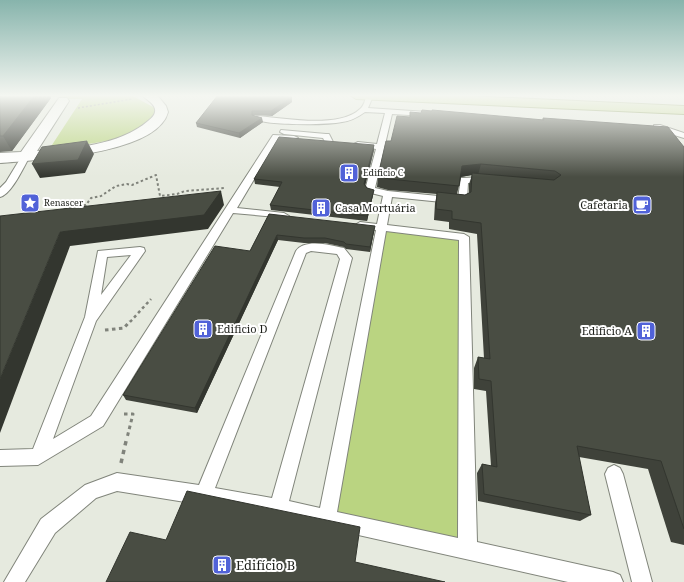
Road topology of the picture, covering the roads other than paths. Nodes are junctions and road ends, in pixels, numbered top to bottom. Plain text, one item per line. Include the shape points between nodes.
1 (54, 122) edge
2 (156, 122) edge
3 (285, 122) edge
4 (310, 122) edge
5 (327, 122) edge
6 (387, 122) edge
7 (652, 127) edge
8 (278, 134) junction
9 (682, 138) edge
10 (333, 142) edge
11 (351, 144) edge
12 (381, 147) junction
13 (26, 156) junction
14 (0, 158) edge
15 (492, 181) edge
16 (0, 194) edge
17 (388, 194) junction
18 (231, 210) junction
19 (294, 217) edge
20 (350, 224) edge
21 (381, 227) junction
22 (90, 319) junction
23 (38, 457) junction
24 (0, 458) edge
25 (614, 474) dead end
26 (204, 495) junction
27 (278, 508) junction
28 (327, 519) junction
29 (468, 551) junction
30 (14, 582) edge
31 (613, 582) edge
32 (642, 582) edge

1 - 13 street
2 - 13 street via 142,133 116,143
3 - 8 lane
4 - 5 lane
6 - 12 lane
7 - 9 lane
8 - 10 lane
8 - 18 lane
11 - 12 lane
12 - 17 lane via 370,190
13 - 14 street
13 - 16 lane via 10,183
15 - 17 lane via 464,180 462,201
17 - 21 lane
18 - 19 lane
18 - 23 lane via 97,421
20 - 21 lane
21 - 28 lane
21 - 29 lane via 464,236
22 - 22 lane via 99,307 140,251 102,254
22 - 23 lane
23 - 24 lane
25 - 32 lane
26 - 27 lane
26 - 27 lane via 301,251 310,247 340,251 346,258
26 - 30 lane via 117,482 91,491 48,526
27 - 28 lane
28 - 29 lane
29 - 31 lane

